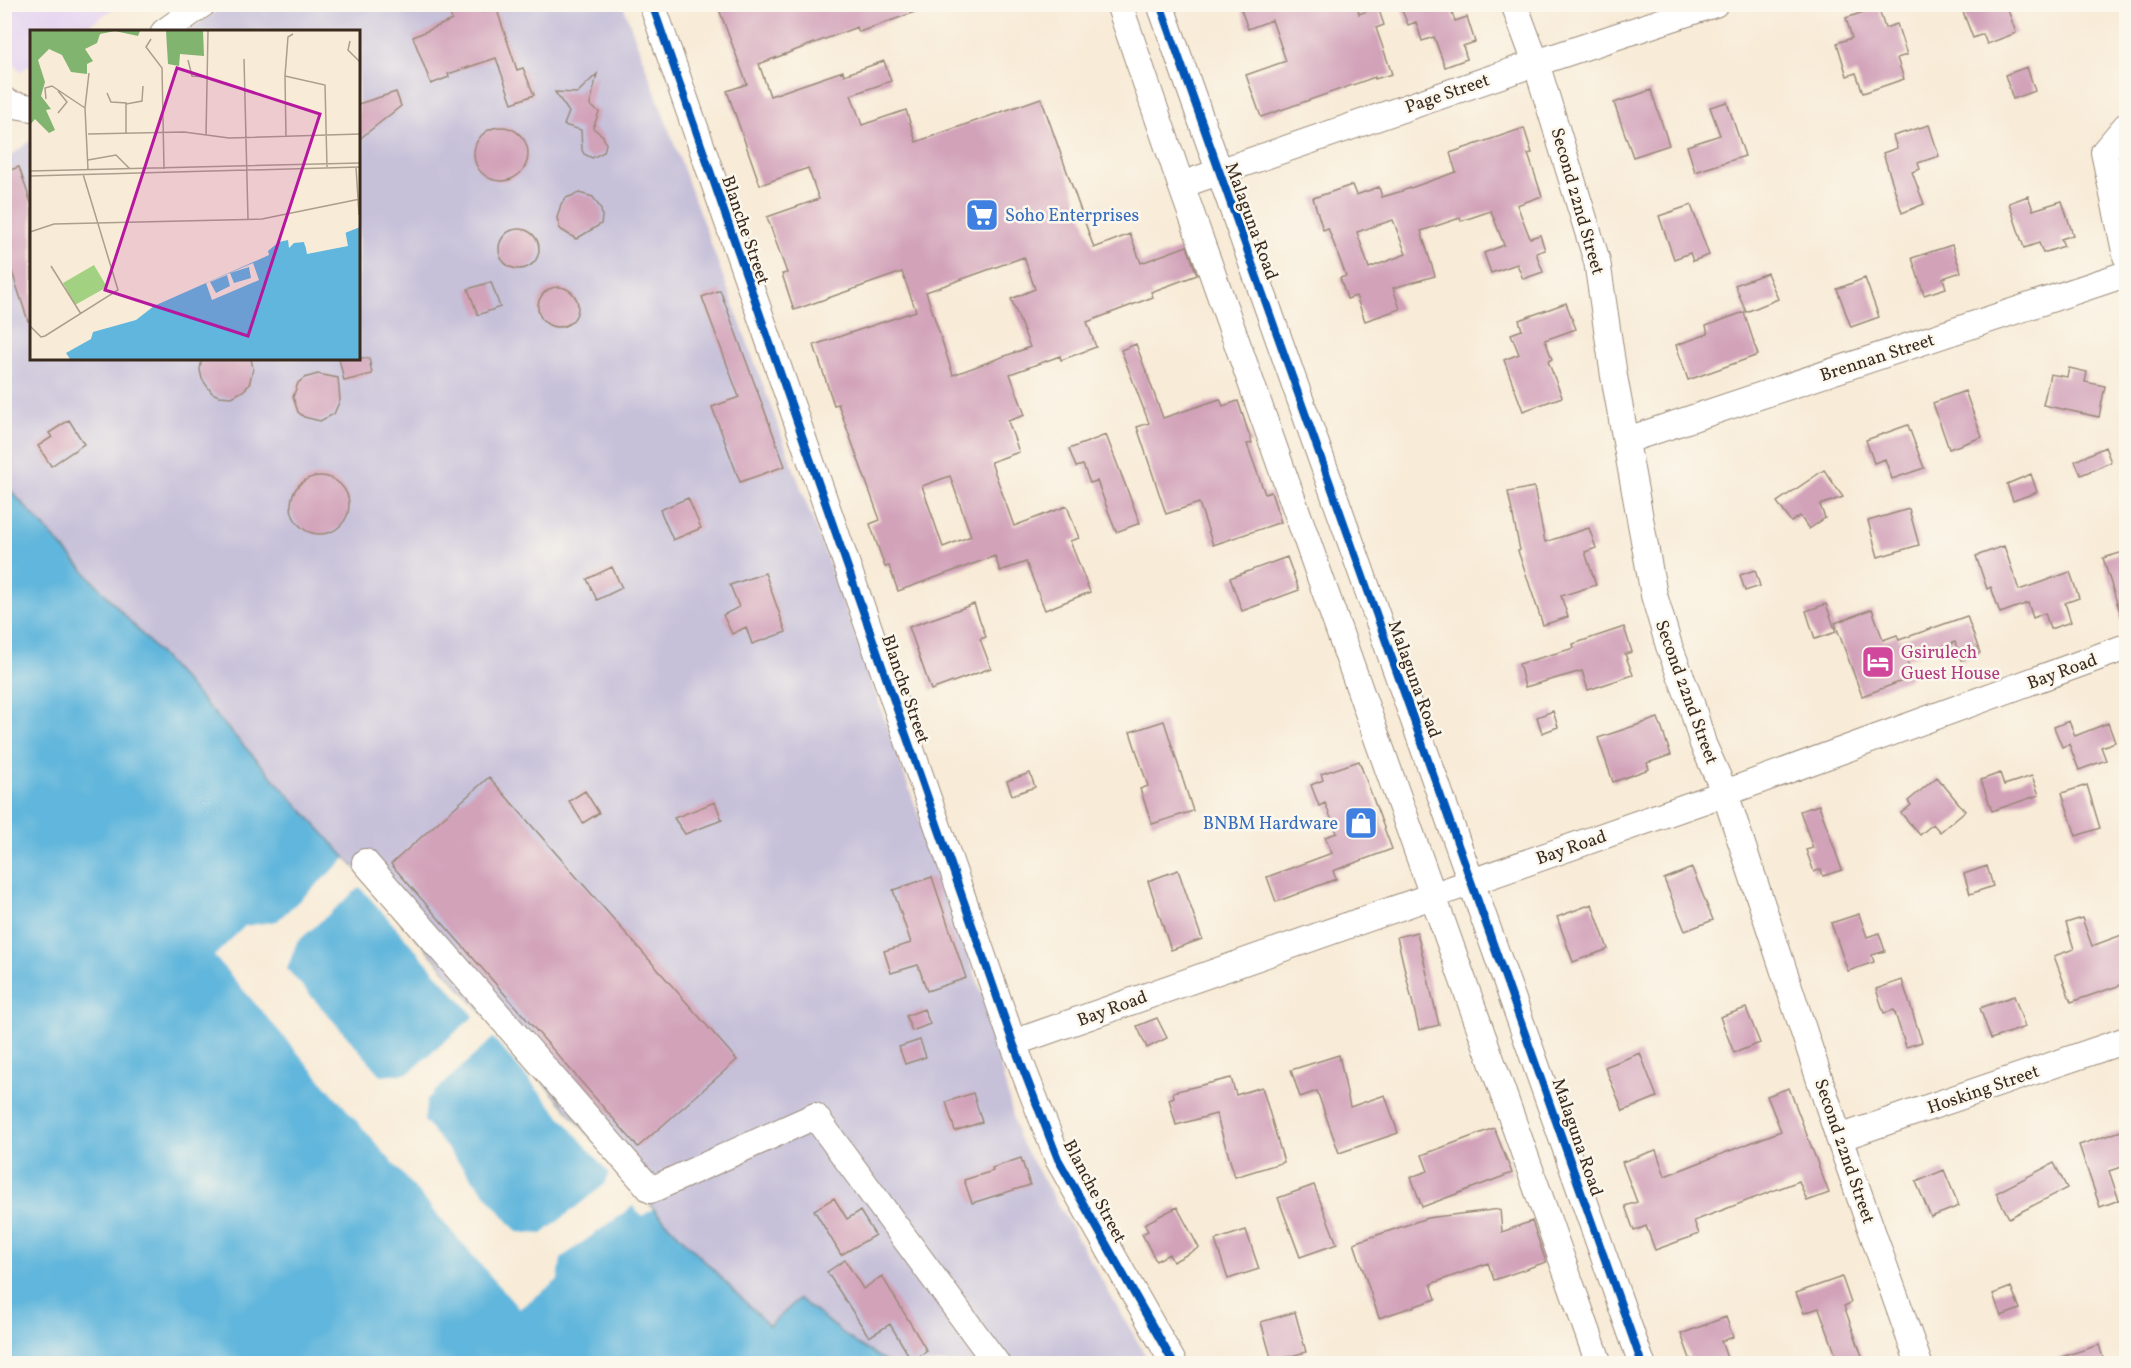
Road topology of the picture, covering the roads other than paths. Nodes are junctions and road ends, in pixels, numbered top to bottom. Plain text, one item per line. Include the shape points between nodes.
1 (203, 4) edge
2 (652, 4) edge
3 (1119, 4) edge
4 (1160, 4) edge
5 (1514, 4) edge
6 (1715, 4) edge
7 (167, 30) edge
8 (1536, 63) junction
9 (4, 100) edge
10 (30, 108) edge
11 (2127, 126) edge
12 (1218, 171) junction
13 (1180, 185) junction
14 (2127, 255) edge
15 (2127, 274) edge
16 (1627, 440) junction
17 (2127, 647) edge
18 (1725, 793) junction
19 (365, 862) dead end
20 (1472, 881) junction
21 (1433, 896) junction
22 (2127, 1040) edge
23 (1013, 1043) junction
24 (1839, 1138) junction
25 (996, 1364) edge
26 (1174, 1364) edge
27 (1599, 1364) edge
28 (1642, 1364) edge
29 (1919, 1364) edge

1 - 7 street
2 - 23 street, Blanche Street
3 - 13 street
4 - 12 street, Malaguna Road
5 - 8 street, Second 22nd Street
6 - 8 street, Page Street
8 - 12 street, Page Street
8 - 16 street, Second 22nd Street via 1598,261
9 - 10 street
11 - 14 street via 2104,152
12 - 13 street, Page Street
12 - 20 street, Malaguna Road
13 - 21 street
15 - 16 street, Brennan Street
16 - 18 street, Second 22nd Street via 1660,618 1703,744
17 - 18 street, Bay Road
18 - 20 street, Bay Road
18 - 24 street, Second 22nd Street
19 - 25 street via 651,1190 815,1116
20 - 21 street, Bay Road
20 - 28 street, Malaguna Road
21 - 23 street, Bay Road
21 - 27 street
22 - 24 street, Hosking Street
23 - 26 street, Blanche Street via 1058,1159
24 - 29 street, Second 22nd Street

